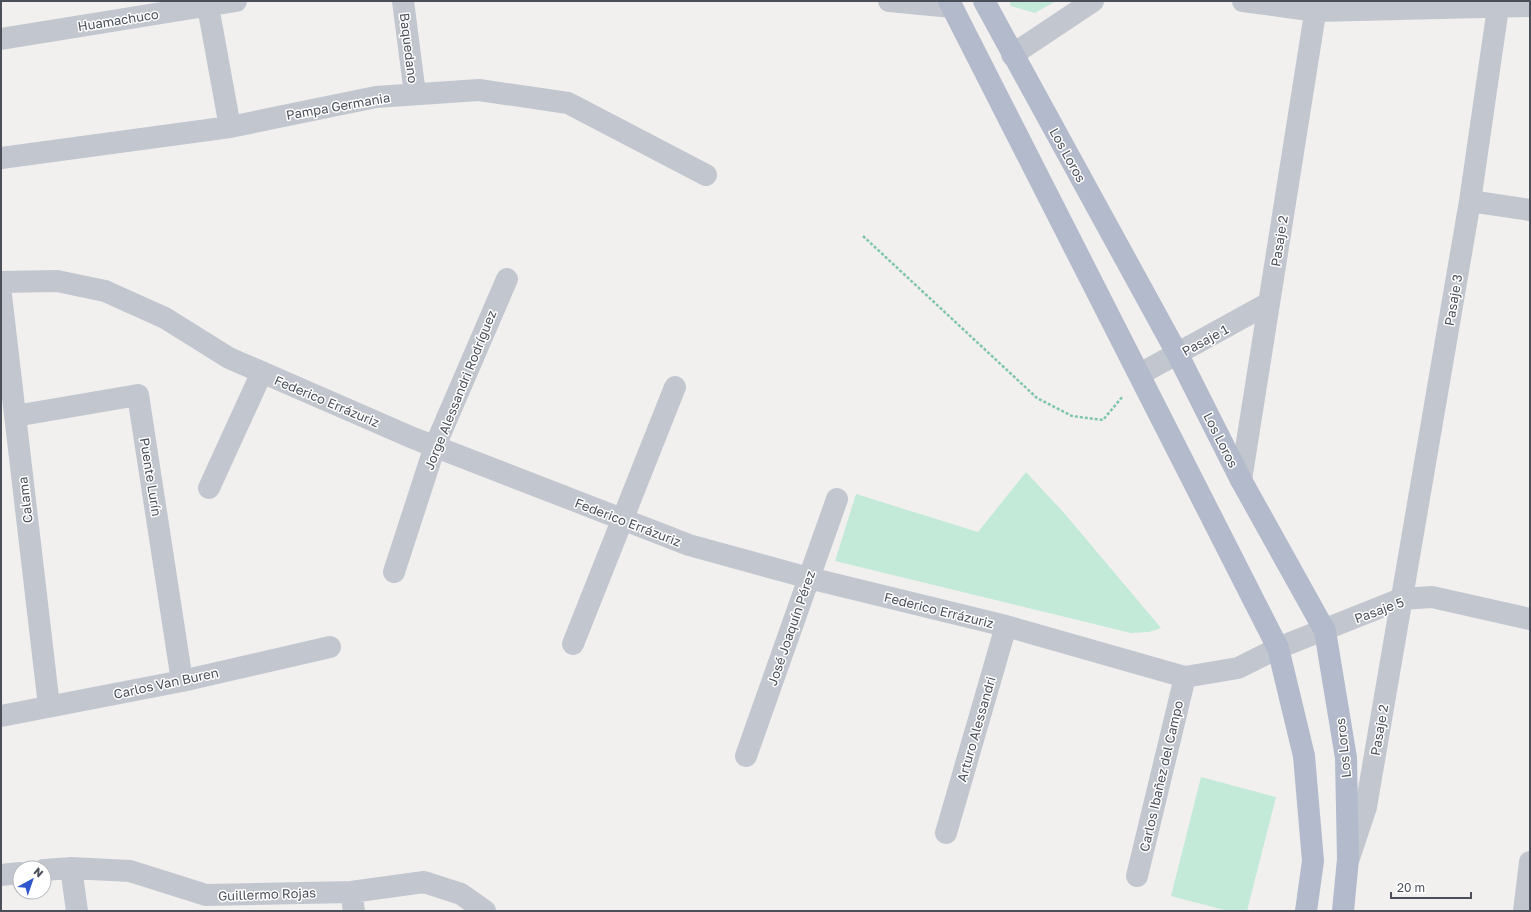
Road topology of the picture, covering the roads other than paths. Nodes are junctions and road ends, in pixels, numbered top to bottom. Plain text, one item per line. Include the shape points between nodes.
1 (236, 1) edge
2 (403, 1) edge
3 (889, 1) edge
4 (984, 1) edge
5 (1094, 1) edge
6 (1243, 1) edge
7 (208, 4) edge
8 (951, 4) edge
9 (1499, 4) edge
10 (1316, 6) edge
11 (1530, 6) edge
12 (1, 39) edge
13 (1012, 55) junction
14 (415, 94) junction
15 (230, 127) junction
16 (1, 158) edge
17 (706, 175) dead end
18 (1470, 201) junction
19 (1530, 210) edge
20 (507, 279) dead end
21 (1, 282) edge
22 (1, 295) edge
23 (1270, 303) junction
24 (1178, 355) junction
25 (262, 372) junction
26 (1140, 374) junction
27 (675, 387) dead end
28 (15, 416) junction
29 (435, 446) junction
30 (1241, 480) junction
31 (209, 488) dead end
32 (837, 499) dead end
33 (624, 520) junction
34 (394, 572) dead end
35 (809, 578) junction
36 (1401, 599) junction
37 (1530, 619) edge
38 (1006, 626) junction
39 (1325, 631) junction
40 (573, 644) dead end
41 (330, 647) dead end
42 (1278, 648) junction
43 (1185, 677) junction
44 (182, 681) junction
45 (49, 706) junction
46 (1, 716) edge
47 (746, 756) dead end
48 (946, 833) dead end
49 (1348, 859) junction
50 (1530, 862) edge
51 (71, 868) junction
52 (52, 869) edge
53 (12, 874) edge
54 (1, 875) edge
55 (1137, 876) dead end
56 (352, 901) edge
57 (208, 903) edge
58 (77, 911) edge
59 (485, 911) edge
60 (1306, 911) edge
61 (1343, 911) edge
62 (1524, 911) edge

1 - 7 street, Huamachuco
2 - 14 street, Baquedano
3 - 8 street
4 - 13 main road, Los Loros
5 - 13 street
6 - 10 street
7 - 12 street, Huamachuco
7 - 15 street
8 - 26 main road
9 - 10 street
9 - 11 street
9 - 18 street, Pasaje 3
10 - 23 street, Pasaje 2
13 - 24 main road, Los Loros
14 - 15 street, Pampa Germania via 376,97
14 - 17 street, Pampa Germania via 479,90 568,103
15 - 16 street, Pampa Germania
18 - 19 street
18 - 36 street, Pasaje 3
20 - 29 street, Jorge Alessandri Rodríguez
21 - 25 street, Federico Errázuriz via 57,281 105,290 165,318 229,358
22 - 28 street, Calama
23 - 24 street, Pasaje 1
23 - 30 street, Pasaje 2
24 - 26 street, Pasaje 1
24 - 30 main road, Los Loros
25 - 29 street, Federico Errázuriz
25 - 31 street
26 - 42 main road
27 - 33 street
28 - 44 street, Puente Lurín via 138,395
28 - 45 street, Calama
29 - 33 street, Federico Errázuriz
29 - 34 street, Jorge Alessandri Rodríguez
30 - 39 main road, Los Loros
32 - 35 street, José Joaquín Pérez
33 - 35 street, Federico Errázuriz via 689,546
33 - 40 street
35 - 38 street, Federico Errázuriz
35 - 47 street, José Joaquín Pérez
36 - 37 street, Pasaje 5 via 1432,597
36 - 39 street, Pasaje 5
36 - 49 street, Pasaje 2 via 1366,807
38 - 43 street, Federico Errázuriz
38 - 48 street, Arturo Alessandri
39 - 42 street, Pasaje 5
39 - 49 main road, Los Loros via 1346,758
41 - 44 street, Carlos Van Buren
42 - 43 street, Federico Errázuriz via 1238,668
42 - 60 main road via 1304,756 1313,861
43 - 55 street, Carlos Ibañez del Campo
44 - 45 street, Carlos Van Buren
45 - 46 street, Carlos Van Buren
49 - 61 main road, Los Loros
50 - 62 street
51 - 52 street, Guillermo Rojas
51 - 57 street, Guillermo Rojas via 130,870
51 - 58 street
53 - 54 street
56 - 57 street, Guillermo Rojas
56 - 59 street, Guillermo Rojas via 424,882 461,894

